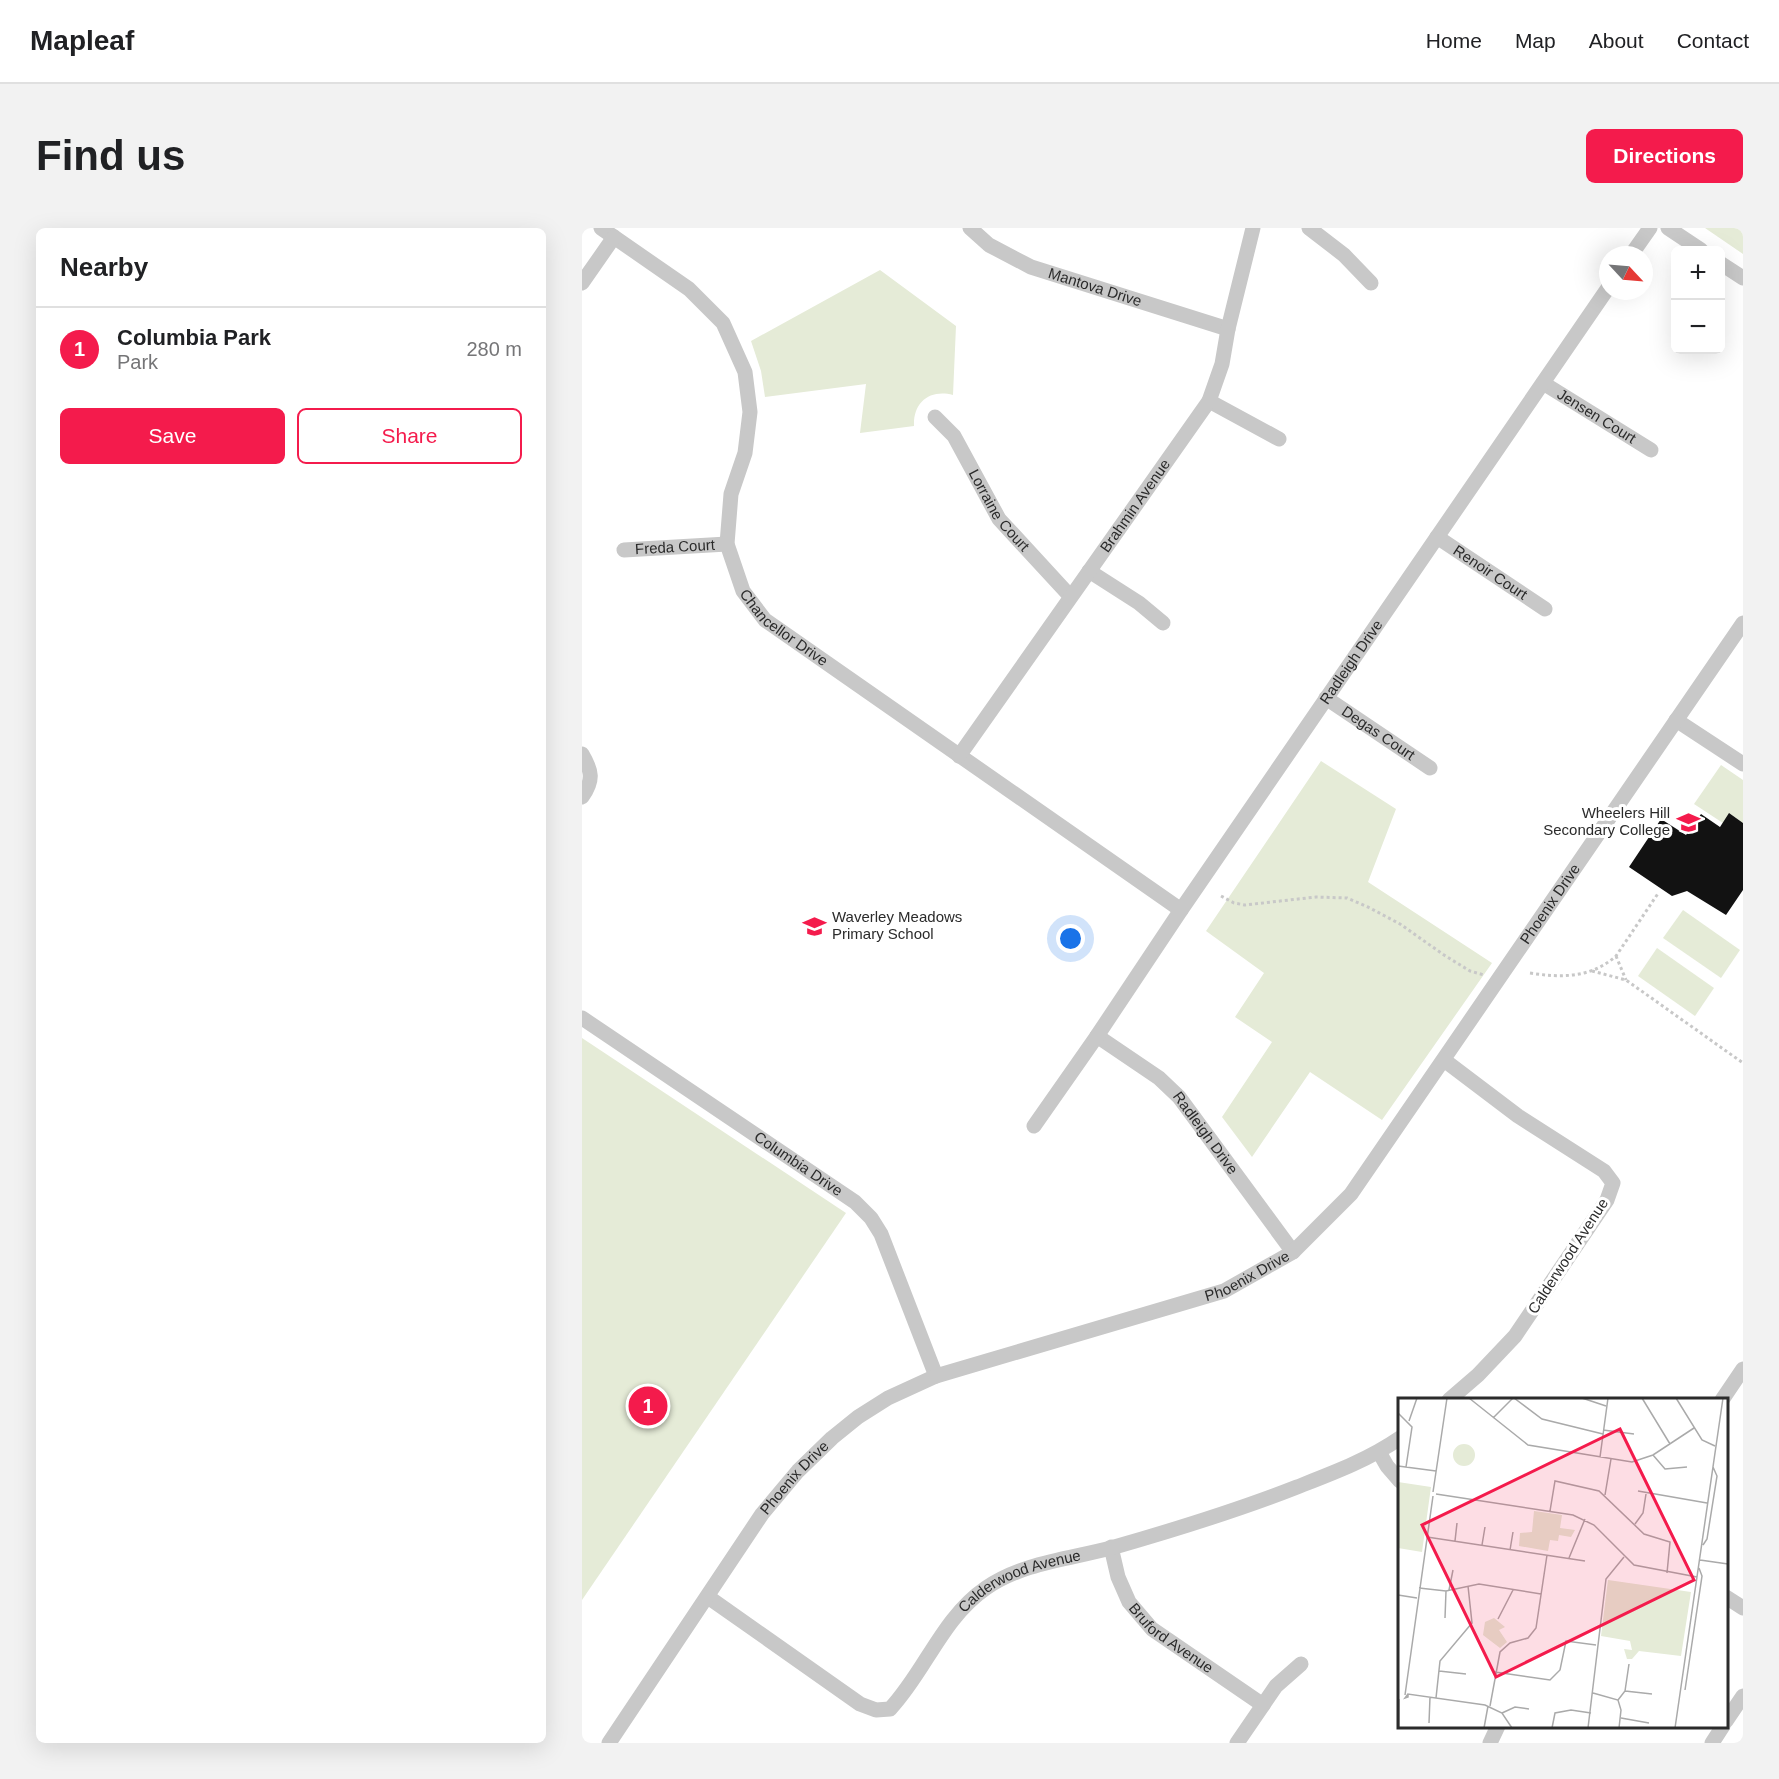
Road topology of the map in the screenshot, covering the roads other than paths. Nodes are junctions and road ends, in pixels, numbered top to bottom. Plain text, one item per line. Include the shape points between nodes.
1 (601, 228) edge
2 (970, 228) edge
3 (1253, 228) edge
4 (1309, 228) edge
5 (1650, 228) edge
6 (1668, 228) edge
7 (614, 237) junction
8 (1637, 246) edge
9 (1695, 246) edge
10 (1725, 266) edge
11 (1743, 279) edge
12 (582, 283) edge
13 (1371, 283) dead end
14 (1600, 300) edge
15 (1228, 329) junction
16 (1543, 383) junction
17 (1209, 401) junction
18 (935, 417) dead end
19 (1280, 439) dead end
20 (1651, 450) dead end
21 (1437, 537) junction
22 (727, 544) junction
23 (624, 550) dead end
24 (1089, 572) junction
25 (1070, 596) junction
26 (1545, 609) dead end
27 (1163, 623) dead end
28 (1743, 623) edge
29 (1326, 698) junction
30 (1676, 720) junction
31 (582, 754) edge
32 (959, 756) junction
33 (1743, 764) edge
34 (1430, 768) dead end
35 (582, 797) edge
36 (1181, 910) junction
37 (582, 1018) edge
38 (1097, 1036) junction
39 (1444, 1060) junction
40 (1034, 1126) dead end
41 (1293, 1252) junction
42 (1743, 1369) edge
43 (936, 1376) junction
44 (1451, 1398) edge
45 (1723, 1398) edge
46 (1398, 1439) edge
47 (1379, 1452) junction
48 (1398, 1479) edge
49 (1111, 1547) junction
50 (708, 1597) junction
51 (1728, 1598) edge
52 (1743, 1608) edge
53 (1301, 1664) dead end
54 (1743, 1696) edge
55 (1263, 1705) junction
56 (1728, 1718) edge
57 (1497, 1728) edge
58 (1722, 1728) edge
59 (609, 1743) edge
60 (1237, 1743) edge
61 (1490, 1743) edge
62 (1712, 1743) edge

1 - 7 street, Chancellor Drive
2 - 15 street, Mantova Drive via 989,245 1031,267
3 - 15 street, Brahmin Avenue
4 - 13 street via 1344,255
5 - 8 street
6 - 9 street
7 - 12 street
7 - 22 street, Chancellor Drive via 689,289 723,323 745,372 750,412 745,453 731,494
10 - 11 street
14 - 16 street, Radleigh Drive
15 - 17 street, Brahmin Avenue via 1222,364
16 - 20 street, Jensen Court
16 - 21 street, Radleigh Drive
17 - 19 street
17 - 24 street, Brahmin Avenue
18 - 25 street, Lorraine Court via 954,436 999,519
21 - 26 street, Renoir Court
21 - 29 street, Radleigh Drive
22 - 23 street, Freda Court
22 - 32 street, Chancellor Drive via 743,591 765,620
24 - 25 street, Brahmin Avenue
24 - 27 street
25 - 32 street, Brahmin Avenue
28 - 30 street, Phoenix Drive
29 - 34 street, Degas Court
29 - 36 street, Radleigh Drive
30 - 33 street
30 - 39 street, Phoenix Drive
31 - 35 street via 591,770 589,788
32 - 36 street, Chancellor Drive
36 - 38 street, Radleigh Drive
37 - 43 street, Columbia Drive via 855,1202 871,1218 881,1234
38 - 40 street, Radleigh Drive
38 - 41 street, Radleigh Drive via 1159,1078 1179,1097
39 - 41 street, Phoenix Drive via 1350,1194
39 - 44 street, Calderwood Avenue via 1518,1116 1604,1171 1613,1183 1607,1200 1515,1336
41 - 43 street, Phoenix Drive via 1224,1291
42 - 45 street
43 - 50 street, Phoenix Drive via 858,1417 798,1471 762,1514
46 - 47 street, Calderwood Avenue
47 - 48 street
47 - 49 street, Calderwood Avenue via 1246,1507
49 - 50 street, Calderwood Avenue via 1017,1571 985,1589 961,1611 890,1709 876,1710 860,1704
49 - 55 street, Bruford Avenue via 1129,1602 1152,1629
50 - 59 street, Phoenix Drive
51 - 52 street
53 - 55 street via 1276,1686
54 - 56 street
55 - 60 street
57 - 61 street
58 - 62 street

